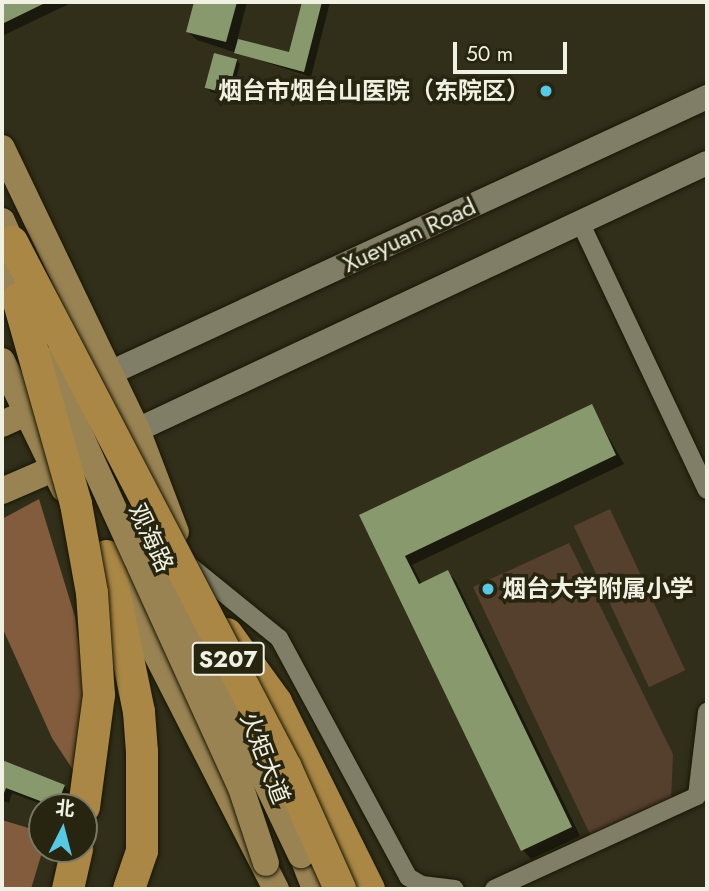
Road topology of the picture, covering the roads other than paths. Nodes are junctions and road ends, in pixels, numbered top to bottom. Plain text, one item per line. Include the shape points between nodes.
1 (707, 97) edge
2 (2, 148) edge
3 (707, 163) edge
4 (581, 224) junction
5 (5, 242) edge
6 (18, 299) junction
7 (2, 361) edge
8 (110, 373) junction
9 (13, 419) edge
10 (137, 430) junction
11 (52, 469) junction
12 (707, 490) edge
13 (2, 491) edge
14 (107, 556) junction
15 (190, 566) junction
16 (208, 607) junction
17 (707, 712) edge
18 (86, 793) edge
19 (301, 855) junction
20 (74, 863) edge
21 (266, 863) junction
22 (68, 889) edge
23 (129, 889) edge
24 (276, 889) edge
25 (316, 889) edge
26 (340, 889) edge
27 (369, 889) edge
28 (455, 889) edge
29 (494, 889) edge

1 - 8 main road, Xueyuan Road
2 - 8 main road, S207
3 - 4 main road
4 - 10 main road
4 - 12 street
5 - 6 main road, 观海路, bridge
5 - 19 main road, 观海路, bridge
5 - 26 highway, bridge via 286,768
6 - 18 highway, bridge via 76,504 92,593 100,695
6 - 21 main road, 观海路, bridge via 240,785
7 - 9 main road, S207
8 - 9 main road
8 - 10 main road, S207
9 - 11 main road, S207
10 - 11 main road
10 - 15 main road, 火矩大道 / S207
11 - 13 main road
11 - 14 main road, 火矩大道 / S207
14 - 21 main road, 火矩大道 / S207
14 - 23 highway via 141,739 142,851
15 - 16 main road, 火矩大道 / S207
15 - 28 street via 279,638 408,877 422,885
16 - 19 main road, 火矩大道 / S207
16 - 27 highway via 276,702
17 - 29 street via 697,796
19 - 25 main road, 火矩大道 / S207
20 - 22 highway
21 - 24 main road, 火矩大道 / S207

